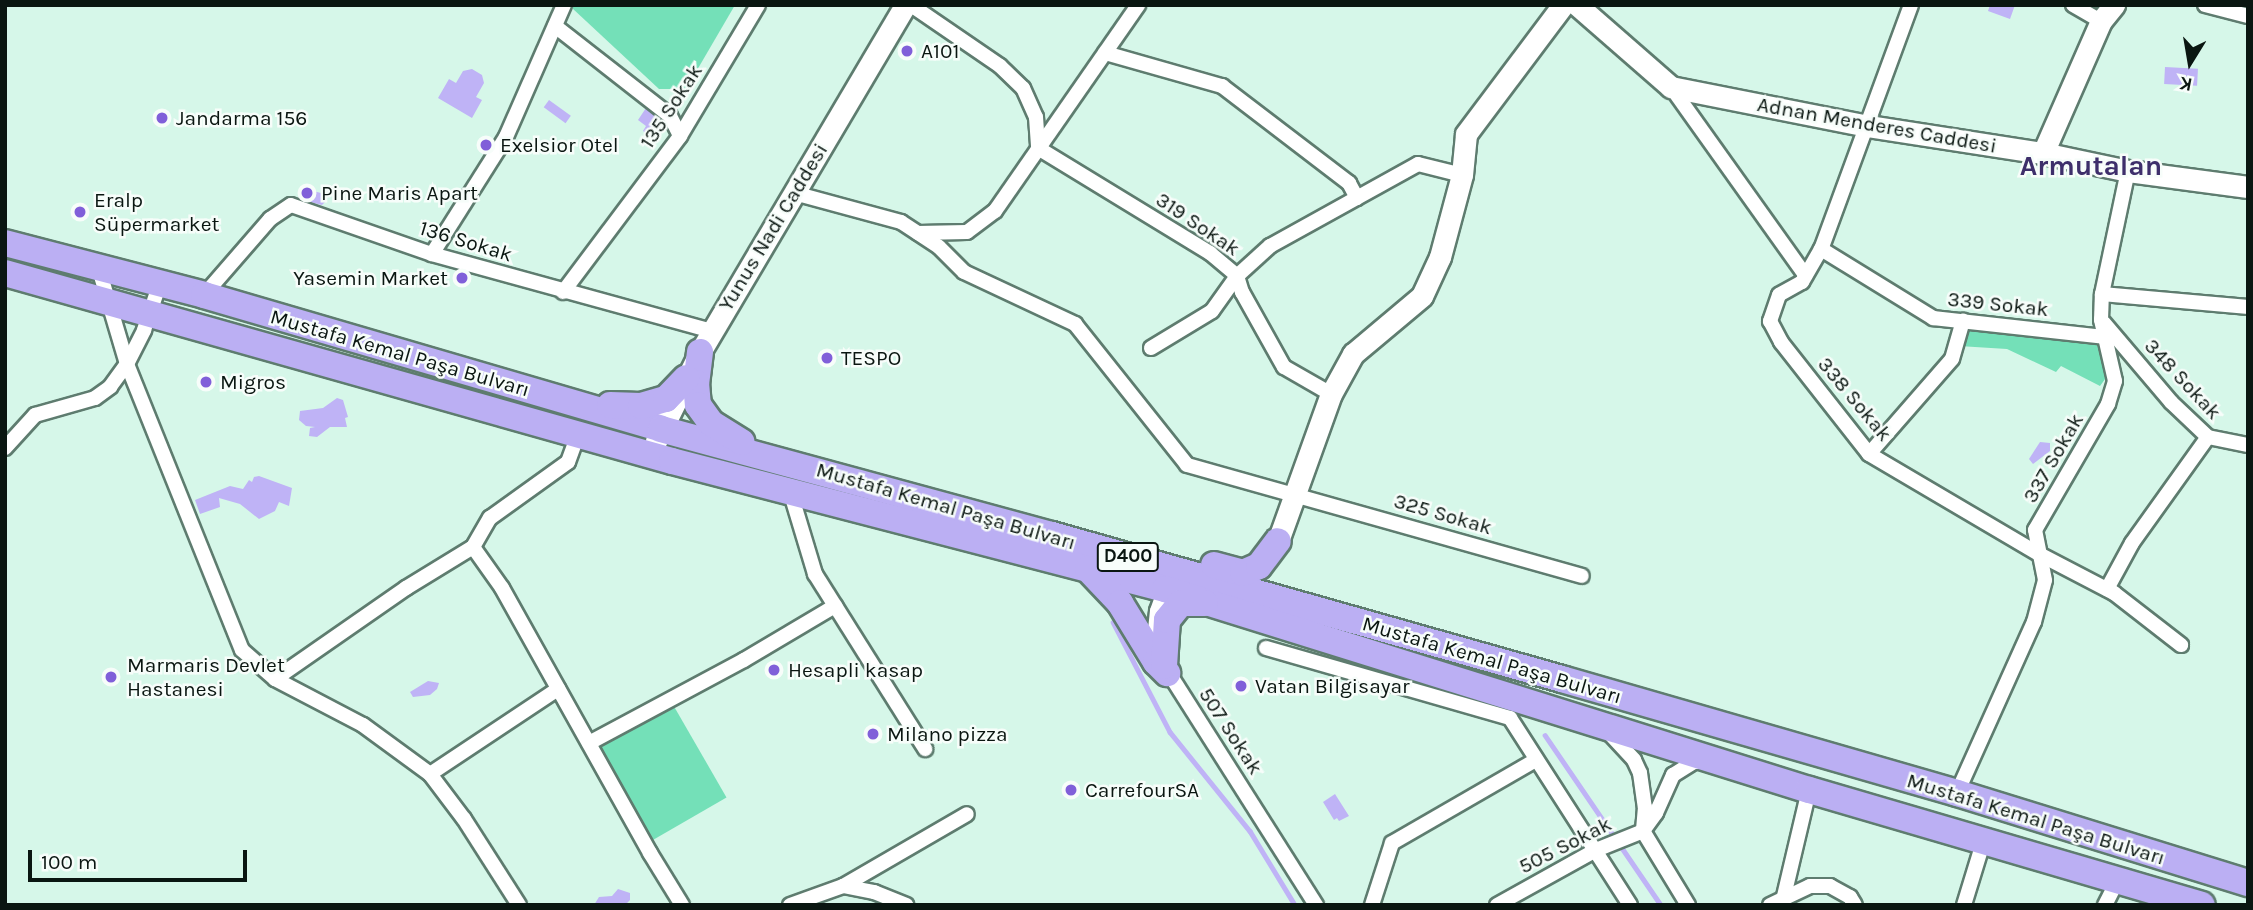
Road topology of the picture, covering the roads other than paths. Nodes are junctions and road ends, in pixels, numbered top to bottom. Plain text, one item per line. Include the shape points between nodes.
1 (564, 5) edge
2 (758, 5) edge
3 (905, 5) edge
4 (911, 5) edge
5 (1138, 5) edge
6 (1563, 5) edge
7 (1577, 5) edge
8 (1911, 5) edge
9 (2073, 5) edge
10 (2205, 5) edge
11 (2107, 13) edge
12 (2248, 16) edge
13 (555, 26) junction
14 (1105, 53) junction
15 (1671, 87) junction
16 (1868, 126) junction
17 (680, 136) junction
18 (1038, 148) junction
19 (2043, 153) junction
20 (2128, 172) junction
21 (1462, 175) junction
22 (2248, 187) edge
23 (794, 193) junction
24 (1357, 198) junction
25 (918, 233) junction
26 (5, 243) edge
27 (1821, 249) junction
28 (432, 254) junction
29 (98, 266) junction
30 (5, 273) edge
31 (1805, 275) junction
32 (1237, 276) junction
33 (160, 283) junction
34 (563, 292) junction
35 (2102, 294) junction
36 (204, 295) junction
37 (111, 301) junction
38 (2248, 307) edge
39 (147, 314) junction
40 (2101, 320) junction
41 (1963, 321) junction
42 (2106, 337) junction
43 (706, 341) junction
44 (128, 348) junction
45 (1152, 348) dead end
46 (127, 364) junction
47 (686, 378) junction
48 (539, 394) junction
49 (1331, 394) junction
50 (661, 429) junction
51 (578, 434) junction
52 (2208, 438) junction
53 (2248, 445) edge
54 (5, 448) edge
55 (650, 454) junction
56 (1869, 454) junction
57 (809, 467) junction
58 (790, 491) junction
59 (1293, 492) junction
60 (1052, 534) junction
61 (1278, 541) junction
62 (473, 547) junction
63 (2039, 554) junction
64 (1084, 566) junction
65 (1582, 576) dead end
66 (1169, 579) junction
67 (2107, 589) junction
68 (1210, 603) junction
69 (835, 606) junction
70 (2181, 645) dead end
71 (1266, 649) dead end
72 (1461, 651) junction
73 (1166, 669) junction
74 (275, 679) junction
75 (558, 689) junction
76 (1584, 719) junction
77 (589, 743) junction
78 (925, 749) dead end
79 (1536, 760) junction
80 (1719, 762) junction
81 (430, 774) junction
82 (1810, 790) junction
83 (1957, 793) junction
84 (967, 814) dead end
85 (1643, 831) junction
86 (1983, 843) junction
87 (1596, 850) junction
88 (2118, 880) junction
89 (2248, 883) edge
90 (843, 886) junction
91 (1784, 896) junction
92 (826, 900) edge
93 (519, 905) edge
94 (682, 905) edge
95 (790, 905) edge
96 (906, 905) edge
97 (1316, 905) edge
98 (1372, 905) edge
99 (1497, 905) edge
100 (1630, 905) edge
101 (1688, 905) edge
102 (1770, 905) edge
103 (1855, 905) edge
104 (1964, 905) edge
105 (2105, 905) edge
106 (2202, 905) edge

1 - 13 street
2 - 17 street, 135 Sokak
3 - 23 street, Yunus Nadi Caddesi
4 - 18 street via 1000,66 1023,88 1036,117
5 - 14 street
6 - 21 street via 1466,134
7 - 15 street, Adnan Menderes Caddesi
8 - 16 street, 338 Sokak
9 - 11 street
10 - 12 street
11 - 19 street
13 - 17 street via 670,116
13 - 28 street via 506,137
14 - 18 street
14 - 24 street via 1222,86 1349,183
15 - 16 street, Adnan Menderes Caddesi
15 - 31 street
16 - 19 street, Adnan Menderes Caddesi
16 - 27 street, 338 Sokak
17 - 34 street, 135 Sokak
18 - 25 street via 995,211 967,232
18 - 32 street, 319 Sokak via 1210,253
19 - 20 street, Adnan Menderes Caddesi
20 - 22 street, Adnan Menderes Caddesi
20 - 35 street, 337 Sokak
21 - 24 street via 1418,164
21 - 49 street via 1440,257 1422,296 1353,354
23 - 25 street, 325 Sokak via 901,222
23 - 43 street, Yunus Nadi Caddesi
24 - 32 street via 1270,246
25 - 59 street, 325 Sokak via 964,272 1075,324 1187,465
26 - 29 highway, Mustafa Kemal Paşa Bulvarı / D400
27 - 31 street, 338 Sokak
27 - 41 street, 339 Sokak via 1933,318
28 - 34 street, 136 Sokak
28 - 36 street, 136 Sokak via 291,205 271,219
29 - 33 highway, Mustafa Kemal Paşa Bulvarı / D400
29 - 37 street
30 - 37 highway, Mustafa Kemal Paşa Bulvarı / D400
31 - 56 street, 338 Sokak via 1802,282 1779,295 1770,321 1781,342
32 - 45 street via 1212,311
32 - 49 street, 319 Sokak via 1284,367
33 - 36 highway, Mustafa Kemal Paşa Bulvarı / D400
33 - 39 street
34 - 43 street, 136 Sokak
35 - 38 street
35 - 40 street, 337 Sokak
36 - 48 highway, Mustafa Kemal Paşa Bulvarı / D400
37 - 39 highway, Mustafa Kemal Paşa Bulvarı / D400
37 - 44 street
39 - 44 street
39 - 51 highway, Mustafa Kemal Paşa Bulvarı / D400
40 - 42 street, 337 Sokak
40 - 52 street, 348 Sokak
41 - 42 street, 339 Sokak
41 - 56 street via 1952,359
42 - 63 street, 337 Sokak via 2115,381 2108,404 2035,530
43 - 47 street, Yunus Nadi Caddesi
43 - 57 highway via 696,383 698,405 711,423 730,437
44 - 46 street
46 - 54 street via 95,398 35,415
46 - 74 street via 237,640 257,666
47 - 48 highway via 666,399 641,406
47 - 50 street, Yunus Nadi Caddesi
48 - 50 highway, Mustafa Kemal Paşa Bulvarı / D400
49 - 59 street
50 - 55 street, Yunus Nadi Caddesi
50 - 57 highway, Mustafa Kemal Paşa Bulvarı / D400
51 - 55 highway, Mustafa Kemal Paşa Bulvarı / D400
51 - 62 street via 568,462 490,518
52 - 53 street, 348 Sokak
52 - 67 street via 2132,543
55 - 58 highway, Mustafa Kemal Paşa Bulvarı / D400
56 - 63 street, 338 Sokak
57 - 60 highway, Mustafa Kemal Paşa Bulvarı / D400
58 - 64 highway, Mustafa Kemal Paşa Bulvarı / D400
58 - 69 street via 815,574
59 - 61 street
59 - 65 street, 325 Sokak
60 - 61 highway via 1148,548 1243,573 1259,566
60 - 66 highway, Mustafa Kemal Paşa Bulvarı / D400
61 - 72 highway via 1279,582 1289,592
62 - 74 street
62 - 75 street via 502,588
63 - 67 street, 338 Sokak
63 - 83 street, 337 Sokak via 2045,580 2034,622
64 - 66 highway, Mustafa Kemal Paşa Bulvarı / D400
64 - 73 highway via 1116,597 1156,662
66 - 68 highway, Mustafa Kemal Paşa Bulvarı / D400
66 - 72 highway, Mustafa Kemal Paşa Bulvarı / D400
66 - 73 street, 507 Sokak via 1155,620 1156,643
67 - 70 street, 338 Sokak
68 - 73 highway via 1181,603 1167,620
68 - 76 highway, Mustafa Kemal Paşa Bulvarı / D400
69 - 77 street
69 - 78 street
71 - 79 street via 1510,718
72 - 83 highway, Mustafa Kemal Paşa Bulvarı / D400
73 - 97 street, 507 Sokak
74 - 81 street via 363,725
75 - 77 street
75 - 81 street
76 - 80 highway, Mustafa Kemal Paşa Bulvarı / D400
76 - 85 street, 505 Sokak via 1613,736 1634,760 1645,807
77 - 94 street
79 - 87 street
79 - 98 street via 1392,843
80 - 82 highway, Mustafa Kemal Paşa Bulvarı / D400
80 - 85 street via 1694,762 1673,775
81 - 93 street
82 - 86 highway, Mustafa Kemal Paşa Bulvarı / D400
82 - 91 street
83 - 89 highway, Mustafa Kemal Paşa Bulvarı / D400
84 - 90 street
85 - 87 street, 505 Sokak
85 - 101 street
86 - 88 highway, Mustafa Kemal Paşa Bulvarı / D400
86 - 104 street
87 - 99 street, 505 Sokak
87 - 100 street
88 - 105 street
88 - 106 highway, Mustafa Kemal Paşa Bulvarı / D400
90 - 92 street
90 - 96 street
91 - 102 street
91 - 103 street via 1810,886 1830,886
92 - 95 street

